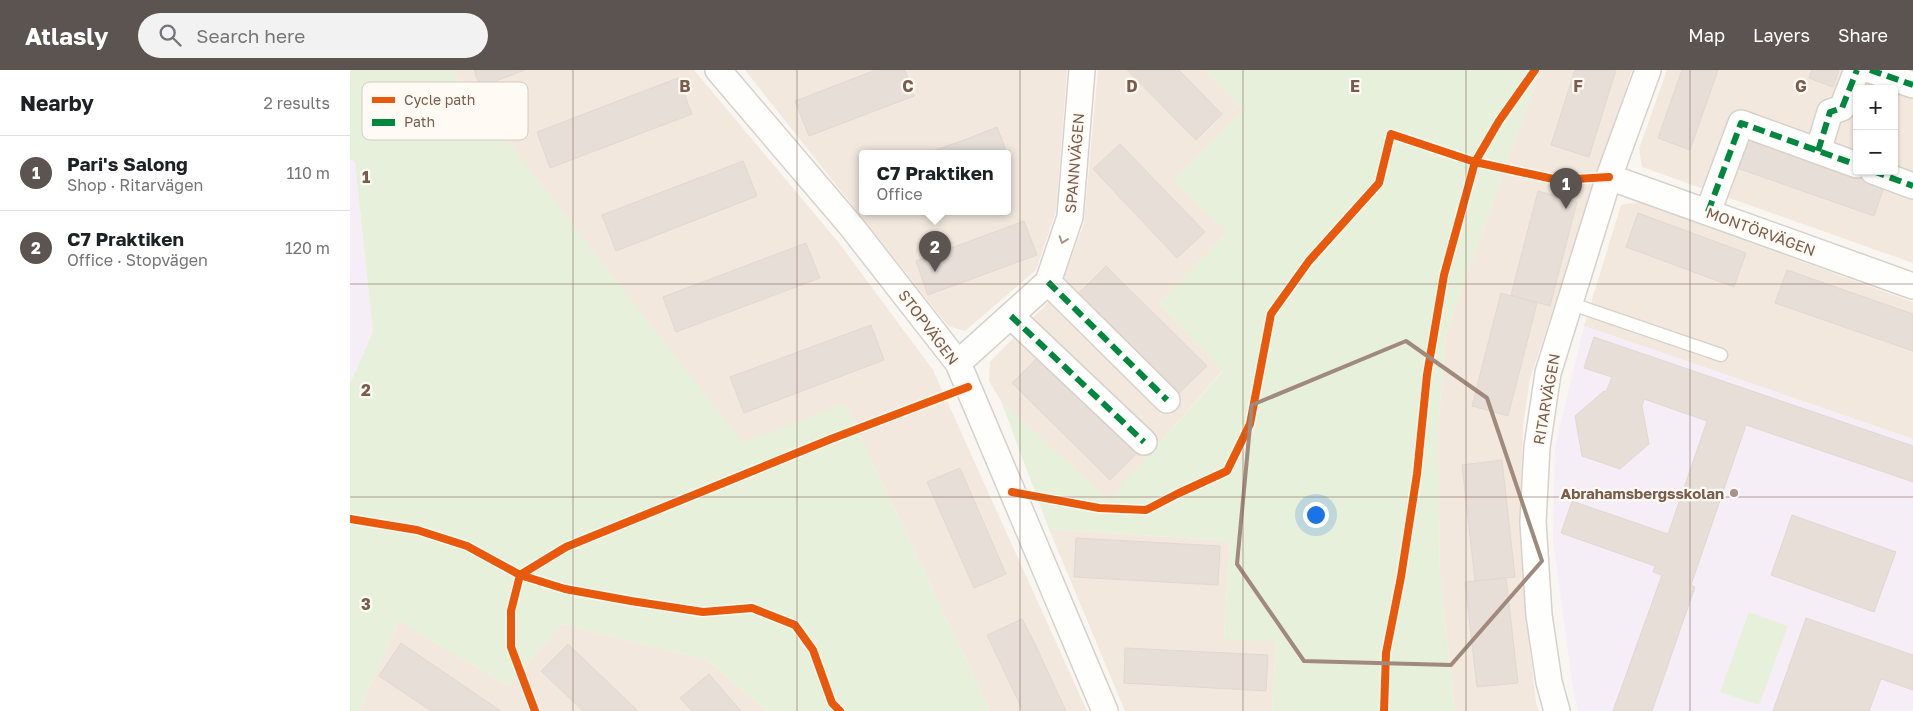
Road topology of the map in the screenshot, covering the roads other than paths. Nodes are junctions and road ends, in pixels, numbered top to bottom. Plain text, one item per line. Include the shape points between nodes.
1 (718, 70) edge
2 (1082, 70) edge
3 (1648, 70) edge
4 (1857, 70) edge
5 (1870, 70) edge
6 (1913, 85) edge
7 (1818, 151) junction
8 (1853, 164) edge
9 (1884, 175) edge
10 (1609, 177) junction
11 (1913, 186) edge
12 (1708, 212) junction
13 (1048, 282) junction
14 (1913, 286) edge
15 (1568, 303) junction
16 (1010, 316) junction
17 (1721, 355) dead end
18 (958, 363) junction
19 (1167, 400) dead end
20 (1144, 442) dead end
21 (1105, 711) edge
22 (1557, 711) edge

1 - 18 street, STOPVÄGEN via 851,226
2 -> 13 street, SPANNVÄGEN via 1070,218
3 - 10 street, RITARVÄGEN
4 - 7 street via 1842,108 1830,112
5 - 6 street
7 - 8 street
7 - 12 street via 1741,123
9 - 11 street
10 - 12 street, MONTÖRVÄGEN
10 - 15 street, RITARVÄGEN
12 - 14 street, MONTÖRVÄGEN
13 - 16 street, SPANNVÄGEN
13 - 19 street
15 - 17 lane
15 - 22 street, RITARVÄGEN via 1548,372 1537,447 1533,522 1538,615
16 - 18 street, SPANNVÄGEN
16 - 20 street
18 - 21 street, STOPVÄGEN

